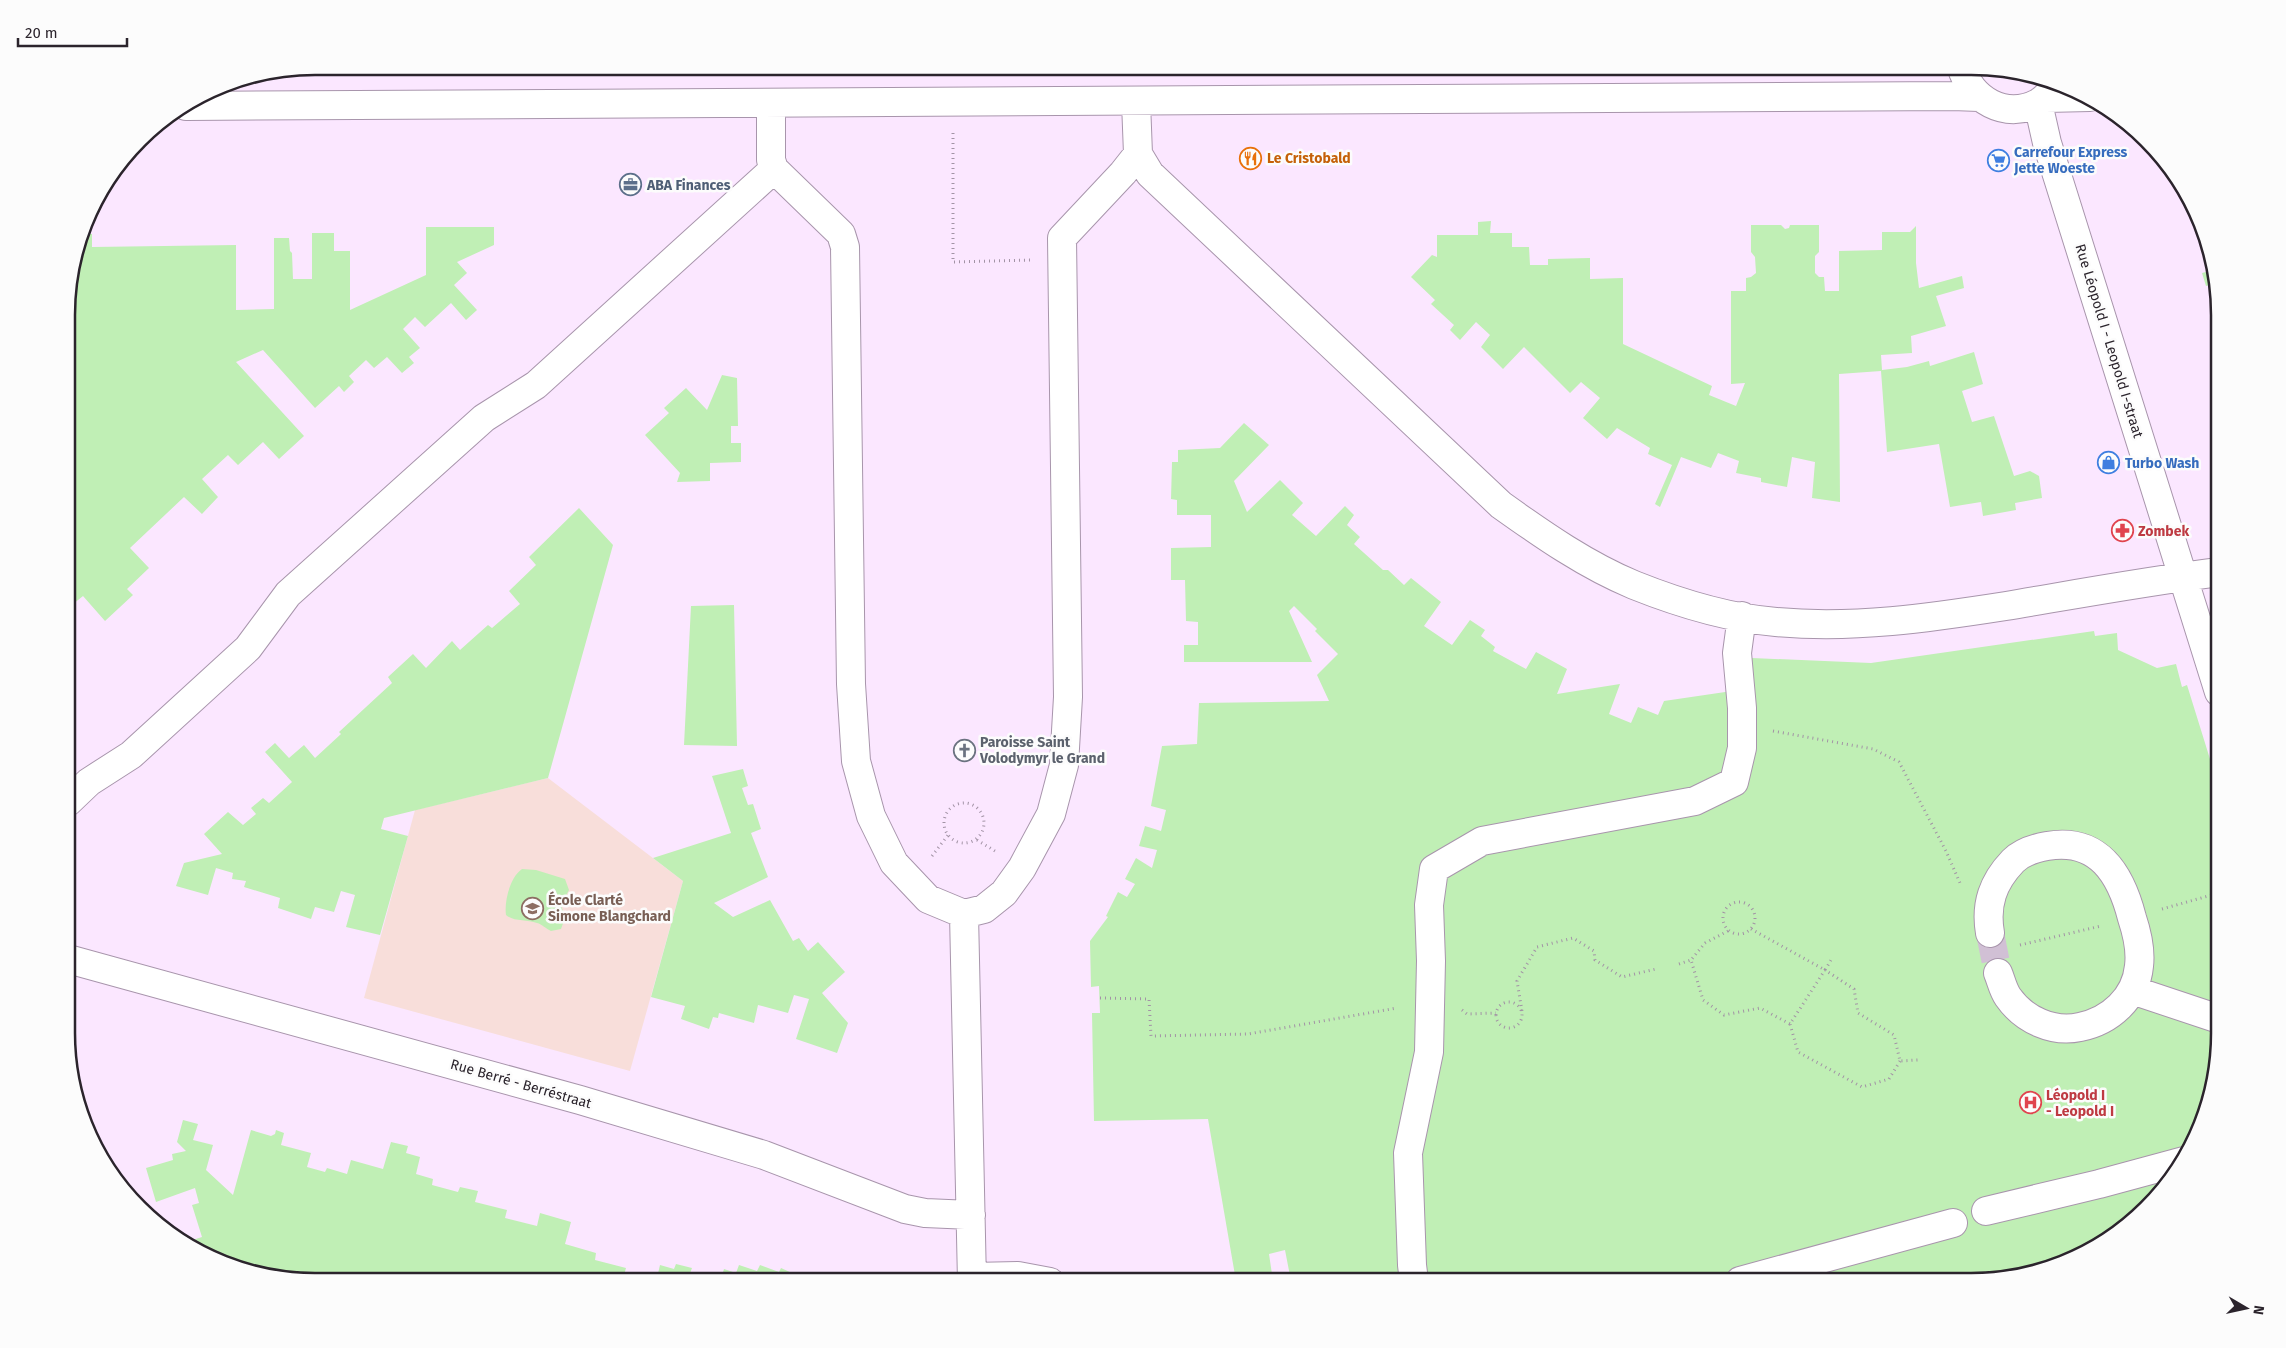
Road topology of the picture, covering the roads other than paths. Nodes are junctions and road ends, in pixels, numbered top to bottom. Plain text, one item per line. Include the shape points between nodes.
1 (1963, 75) edge
2 (2047, 95) edge
3 (2069, 96) edge
4 (1979, 98) junction
5 (1136, 102) junction
6 (771, 103) junction
7 (197, 106) edge
8 (1138, 154) junction
9 (774, 169) junction
10 (2211, 573) edge
11 (2183, 577) junction
12 (1742, 616) junction
13 (2211, 666) edge
14 (75, 795) edge
15 (964, 914) junction
16 (1989, 926) tunnel mouth
17 (75, 961) edge
18 (1998, 973) tunnel mouth
19 (2132, 990) junction
20 (2211, 1015) edge
21 (2173, 1164) edge
22 (1986, 1211) dead end
23 (971, 1215) junction
24 (1953, 1223) dead end
25 (972, 1273) edge
26 (1413, 1273) edge
27 (1769, 1273) edge

1 - 4 street
2 - 3 street
2 - 4 street via 2023,108 2008,109
2 - 11 street, Rue Léopold I - Leopold I-straat via 2047,143
4 - 5 street
5 - 6 street
5 - 8 street
6 - 7 street
6 - 9 street via 771,160
8 - 12 street via 1150,174 1501,505 1563,548 1632,584 1702,608
8 - 15 street via 1062,238 1068,697 1064,765 1051,814 1022,868 1004,893 984,909
9 - 14 street via 536,385 484,418 288,594 248,648 131,755 89,782
9 - 15 street via 841,234 846,247 851,684 856,761 871,816 894,863 928,899
10 - 11 street
11 - 12 street via 1888,623 1812,624
11 - 13 street, Rue Léopold I - Leopold I-straat
12 - 26 street via 1737,654 1742,748 1734,782 1695,801 1482,841 1434,869 1429,905 1429,1052 1408,1153
15 - 23 street
16 - 19 street via 1990,896 2000,875 2016,859 2036,848 2058,844 2081,848 2101,858 2117,875 2126,895 2138,941 2139,967
17 - 23 street, Rue Berré - Berréstraat via 580,1100 746,1150 905,1209
18 - 19 street via 2007,996 2024,1014 2046,1026 2071,1029 2096,1024 2117,1010
19 - 20 street
21 - 22 street
23 - 25 street
24 - 27 street

